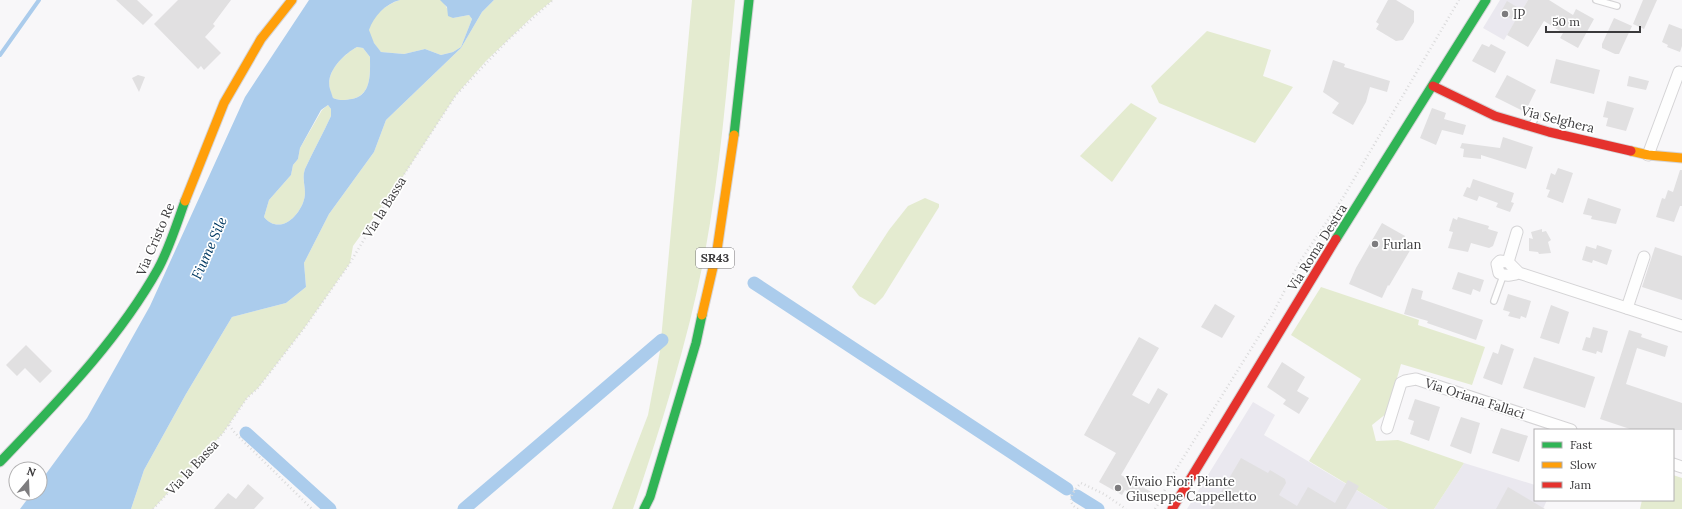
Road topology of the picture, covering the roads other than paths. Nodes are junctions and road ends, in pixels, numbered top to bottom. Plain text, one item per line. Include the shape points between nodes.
1 (292, 0) edge
2 (750, 0) edge
3 (1486, 0) edge
4 (1596, 0) edge
5 (1617, 6) dead end
6 (1679, 72) dead end
7 (1433, 86) junction
8 (1537, 115) dead end
9 (1530, 126) junction
10 (1648, 155) junction
11 (1682, 158) edge
12 (1517, 232) dead end
13 (1644, 257) dead end
14 (1508, 262) junction
15 (1520, 273) junction
16 (1503, 276) junction
17 (1494, 301) dead end
18 (1627, 308) junction
19 (1682, 326) edge
20 (1387, 428) dead end
21 (1568, 429) edge
22 (0, 462) edge
23 (644, 509) edge
24 (1172, 509) edge

1 - 22 street, Via Cristo Re via 261,40 224,103 159,267 135,307 94,358
2 - 23 street, SR43 via 734,133 716,250 696,343
3 - 7 street, Via Roma Destra
4 - 5 lane
6 - 10 street
7 - 9 street, Via Selghera via 1496,116
7 - 24 street, Via Roma Destra via 1308,284
8 - 9 lane
9 - 10 street, Via Selghera
10 - 11 street, Via Selghera
12 - 14 street
13 - 18 street
14 - 15 street
14 - 16 street via 1497,264 1499,273
15 - 16 street
15 - 18 street
16 - 17 lane
18 - 19 street
20 - 21 street, Via Oriana Fallaci via 1401,383 1416,378

